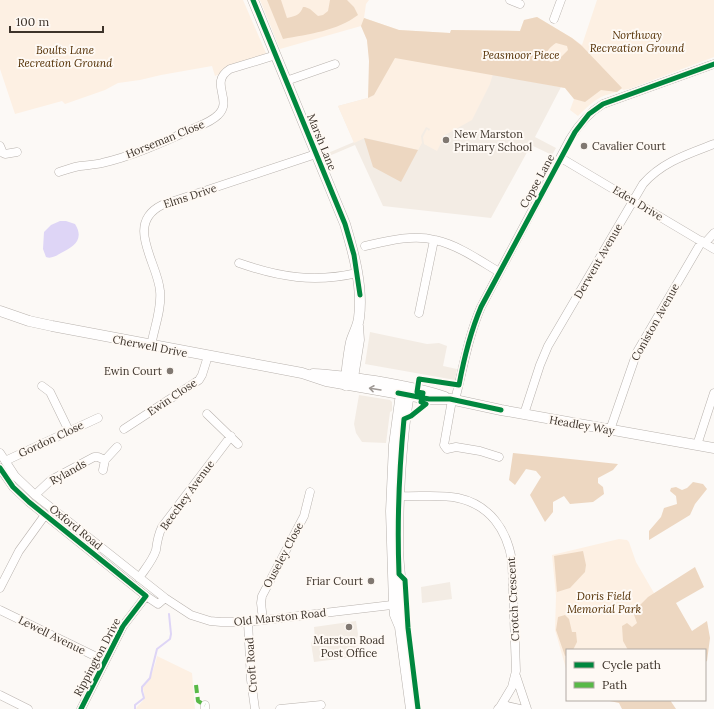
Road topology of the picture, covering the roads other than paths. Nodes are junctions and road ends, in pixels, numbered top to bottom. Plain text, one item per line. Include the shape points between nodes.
1 (253, 0) edge
2 (510, 0) edge
3 (561, 0) edge
4 (520, 4) dead end
5 (554, 19) dead end
6 (276, 55) junction
7 (335, 64) dead end
8 (714, 64) edge
9 (286, 81) junction
10 (714, 144) edge
11 (0, 146) edge
12 (17, 152) dead end
13 (316, 154) junction
14 (561, 158) junction
15 (59, 172) dead end
16 (633, 200) junction
17 (714, 233) edge
18 (434, 240) junction
19 (704, 242) junction
20 (365, 246) dead end
21 (714, 249) edge
22 (239, 263) dead end
23 (499, 272) junction
24 (357, 273) junction
25 (0, 311) edge
26 (419, 313) dead end
27 (151, 346) junction
28 (208, 356) junction
29 (302, 373) junction
30 (349, 381) junction
31 (42, 386) dead end
32 (404, 390) junction
33 (714, 393) edge
34 (453, 400) junction
35 (207, 414) dead end
36 (524, 414) junction
37 (98, 418) dead end
38 (124, 429) dead end
39 (610, 430) junction
40 (69, 431) junction
41 (231, 436) junction
42 (238, 444) dead end
43 (697, 445) junction
44 (117, 447) dead end
45 (714, 448) edge
46 (0, 453) edge
47 (397, 453) junction
48 (499, 457) dead end
49 (105, 460) junction
50 (2, 464) edge
51 (103, 470) dead end
52 (16, 476) junction
53 (9, 481) junction
54 (310, 492) dead end
55 (35, 495) junction
56 (399, 496) junction
57 (395, 511) junction
58 (45, 515) junction
59 (139, 578) junction
60 (0, 588) edge
61 (146, 596) junction
62 (165, 598) junction
63 (397, 604) junction
64 (0, 610) edge
65 (263, 620) junction
66 (248, 622) junction
67 (105, 661) junction
68 (516, 676) junction
69 (0, 695) edge
70 (321, 705) dead end
71 (499, 708) edge
72 (28, 709) edge
73 (81, 709) edge
74 (255, 709) edge
75 (280, 709) edge
76 (411, 709) edge
77 (520, 709) edge
78 (527, 709) edge

1 - 6 main road, Marsh Lane
2 - 4 street
3 - 5 street
6 - 9 main road, Marsh Lane
6 - 15 street, Horseman Close via 226,71 220,84 223,108 208,122 112,160
7 - 9 street
8 - 14 street, Copse Lane via 597,107 577,128
9 - 13 main road, Marsh Lane
10 - 16 street, Derwent Avenue via 660,168 643,184
11 - 12 street via 3,153
13 - 24 main road, Marsh Lane via 345,224
13 - 27 street, Elms Drive via 162,205 149,215 144,233 160,291
14 - 16 street, Eden Drive
14 - 23 street, Copse Lane
16 - 19 street, Eden Drive
16 - 36 street, Derwent Avenue via 548,346
17 - 19 street, Coniston Avenue
18 - 20 street via 409,238
18 - 23 street via 460,250
18 - 26 street
19 - 21 street, Eden Drive
19 - 39 street, Coniston Avenue via 637,352
22 - 24 street via 281,276 303,278
23 - 34 street, Copse Lane via 471,332
24 - 30 main road, Marsh Lane via 360,295 359,340 353,355
25 - 27 main road, Cherwell Drive via 29,321
27 - 28 main road, Cherwell Drive
28 - 29 main road, Cherwell Drive
28 - 38 street, Ewin Close via 199,380
29 - 30 main road, Cherwell Drive via 332,375
29 - 30 main road, Cherwell Drive via 326,381
30 - 32 main road, Cherwell Drive
31 - 40 street via 50,392
32 - 34 main road, Headley Way via 429,400
32 - 47 main road
33 - 43 street
34 - 36 main road, Headley Way
34 - 48 street, Copse Lane via 444,446 447,449 456,447
35 - 41 street
36 - 39 main road, Headley Way
37 - 40 street, Gordon Close
39 - 43 main road, Headley Way
40 - 50 street, Gordon Close
41 - 42 street
41 - 59 street, Beechey Avenue via 162,527 152,558
43 - 45 main road, Headley Way
44 - 49 street
46 - 50 street, Oxford Road
47 - 56 main road
47 - 57 main road
49 - 51 street, Rylands
49 - 55 street, Rylands via 94,457 51,480
50 - 52 street, Oxford Road
50 - 53 street, Oxford Road
52 - 53 street
52 - 55 street, Oxford Road
53 - 58 street, Oxford Road
54 - 65 street, Ouseley Close via 304,516 262,596
55 - 59 street, Oxford Road
56 - 57 main road
56 - 68 street, Crotch Crescent via 458,498 487,511 501,527 512,561
57 - 63 main road via 398,552
58 - 60 street via 19,551
58 - 61 street, Oxford Road
59 - 62 street, Oxford Road
61 - 62 street, Oxford Road via 158,604
61 - 67 street, Rippington Drive via 123,626
62 - 66 street, Old Marston Road via 185,612 203,620
63 - 65 street, Old Marston Road
63 - 76 main road via 402,614 400,627
64 - 67 street, Lewell Avenue
65 - 66 street, Old Marston Road
66 - 74 street, Croft Road
67 - 73 street, Rippington Drive
68 - 71 street, Crotch Crescent
68 - 78 street
69 - 72 street
70 - 75 street
71 - 77 street via 507,706

